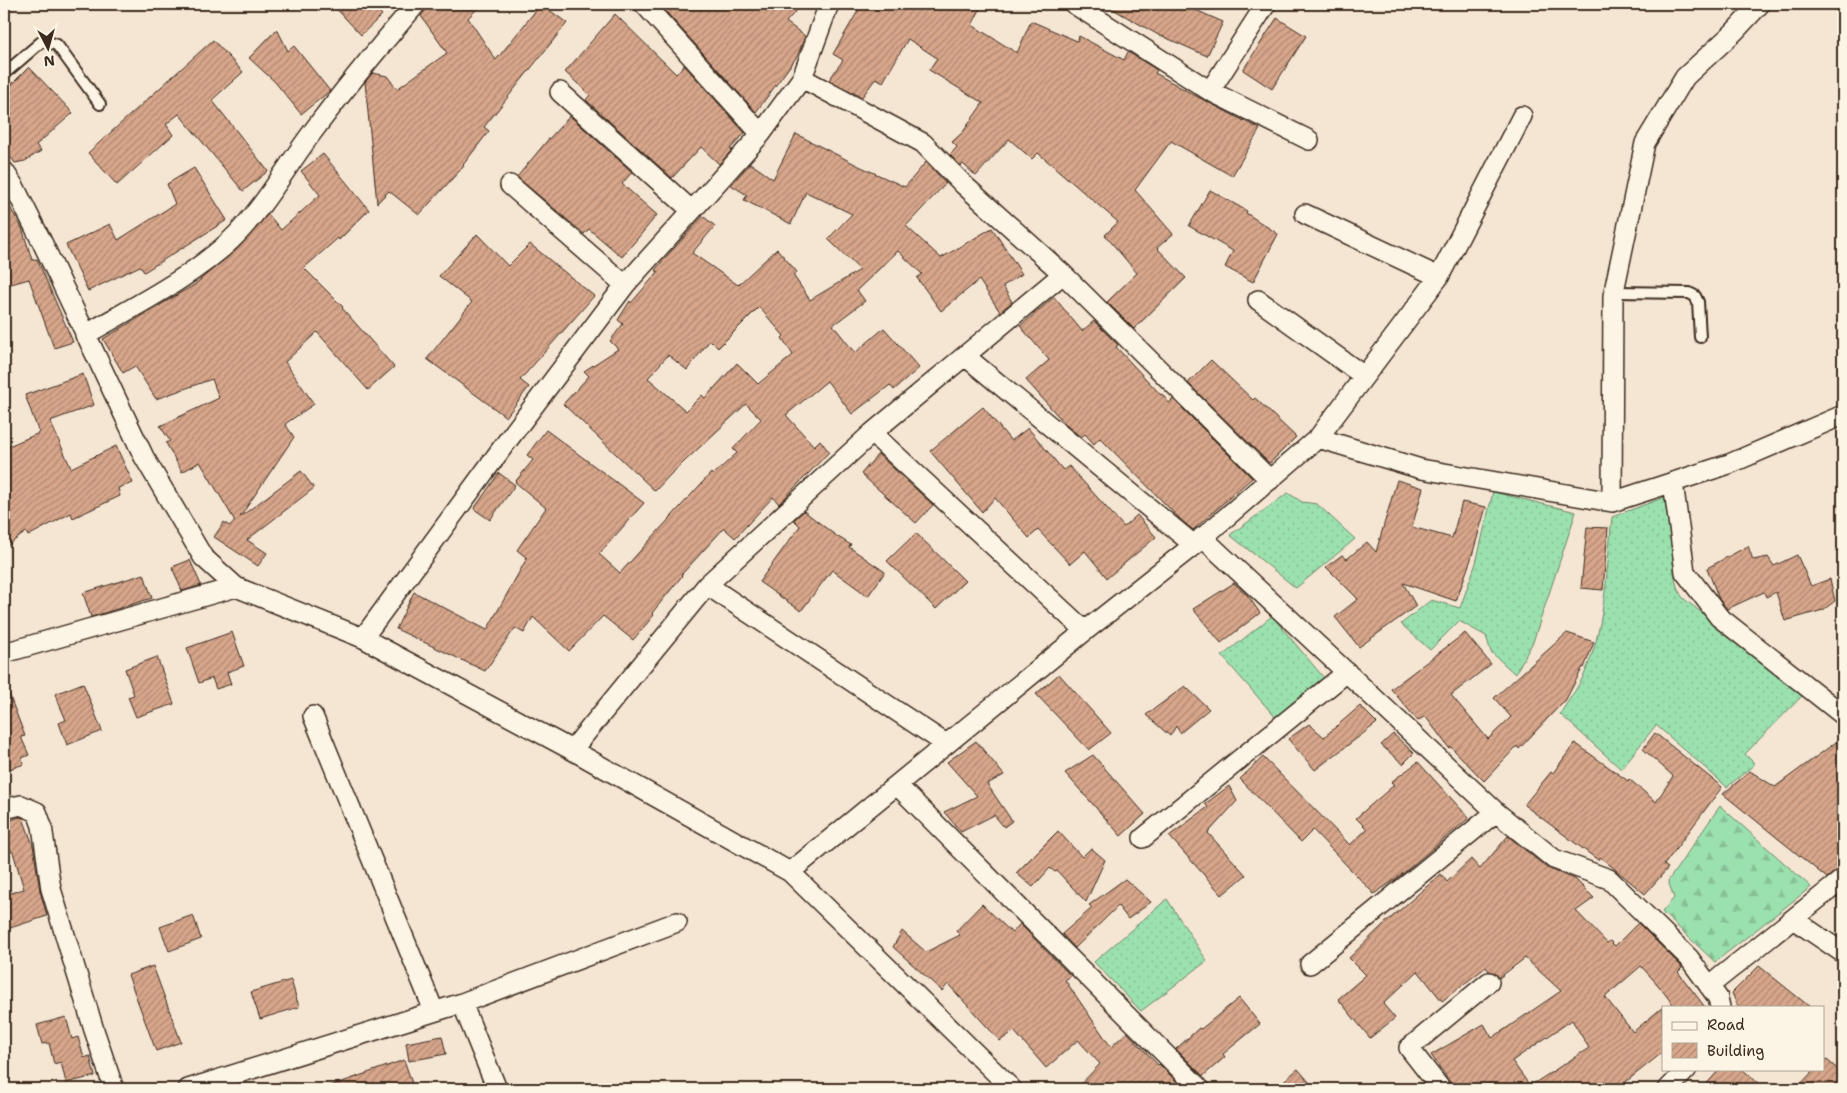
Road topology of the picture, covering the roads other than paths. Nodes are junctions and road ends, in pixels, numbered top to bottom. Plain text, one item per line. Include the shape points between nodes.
1 (416, 4) edge
2 (644, 4) edge
3 (829, 4) edge
4 (1074, 4) edge
5 (1266, 4) edge
6 (1760, 4) edge
7 (4, 74) edge
8 (802, 78) junction
9 (560, 92) dead end
10 (1210, 92) junction
11 (100, 104) dead end
12 (1522, 116) dead end
13 (761, 134) junction
14 (1309, 140) dead end
15 (4, 171) edge
16 (510, 185) dead end
17 (691, 210) junction
18 (1305, 214) dead end
19 (1063, 274) junction
20 (1439, 277) junction
21 (625, 285) junction
22 (1614, 292) junction
23 (1258, 300) dead end
24 (85, 335) junction
25 (1700, 337) dead end
26 (965, 356) junction
27 (1364, 376) junction
28 (1843, 415) edge
29 (872, 433) junction
30 (1318, 438) junction
31 (1270, 480) junction
32 (1673, 482) junction
33 (1612, 502) junction
34 (1198, 541) junction
35 (707, 584) junction
36 (236, 587) junction
37 (1085, 631) junction
38 (363, 638) junction
39 (4, 652) edge
40 (1347, 672) junction
41 (1843, 715) edge
42 (313, 716) dead end
43 (946, 744) junction
44 (572, 750) junction
45 (897, 785) junction
46 (4, 809) edge
47 (1496, 812) junction
48 (1143, 838) dead end
49 (790, 872) junction
50 (1843, 879) edge
51 (1793, 919) junction
52 (677, 922) dead end
53 (1843, 953) edge
54 (1310, 964) dead end
55 (1489, 982) dead end
56 (1709, 986) junction
57 (462, 1003) junction
58 (1720, 1006) edge
59 (434, 1011) junction
60 (1686, 1070) edge
61 (114, 1089) edge
62 (188, 1089) edge
63 (497, 1089) edge
64 (1012, 1089) edge
65 (1200, 1089) edge
66 (1441, 1089) edge
67 (1668, 1089) edge

1 - 24 street via 363,67 231,239 196,268
2 - 13 street
3 - 8 street
4 - 10 street
5 - 10 street
6 - 22 street via 1685,77 1646,143
7 - 11 lane via 41,42 48,42 57,45
8 - 13 street
8 - 19 street via 922,143
9 - 17 street
10 - 14 street
12 - 20 street
13 - 17 street
15 - 24 street via 38,234
16 - 21 street
17 - 21 street
18 - 20 street
19 - 26 street
19 - 31 street
20 - 27 street
21 - 38 street
22 - 25 lane via 1689,293 1695,296
22 - 33 street
23 - 27 street
24 - 36 street via 144,457 203,557
26 - 29 street
26 - 34 street
27 - 30 street
28 - 32 street via 1729,464
29 - 35 street
29 - 37 street
30 - 31 street
30 - 33 street via 1421,469
31 - 34 street
32 - 33 street
32 - 41 street via 1685,572 1719,617
34 - 37 street
34 - 40 street
35 - 43 street
35 - 44 street
36 - 38 street
36 - 39 street
37 - 43 street
38 - 44 street
40 - 47 street
40 - 48 street
42 - 59 street
43 - 45 street
44 - 49 street
45 - 49 street
45 - 65 street
46 - 61 street via 21,805 37,812 51,889
47 - 54 street
47 - 56 street via 1554,859 1609,878 1689,958
49 - 64 street
50 - 51 street
51 - 53 street
51 - 56 street
52 - 57 street
55 - 66 street via 1409,1048
56 - 58 street
57 - 59 street
57 - 63 street
59 - 62 street
60 - 67 street

